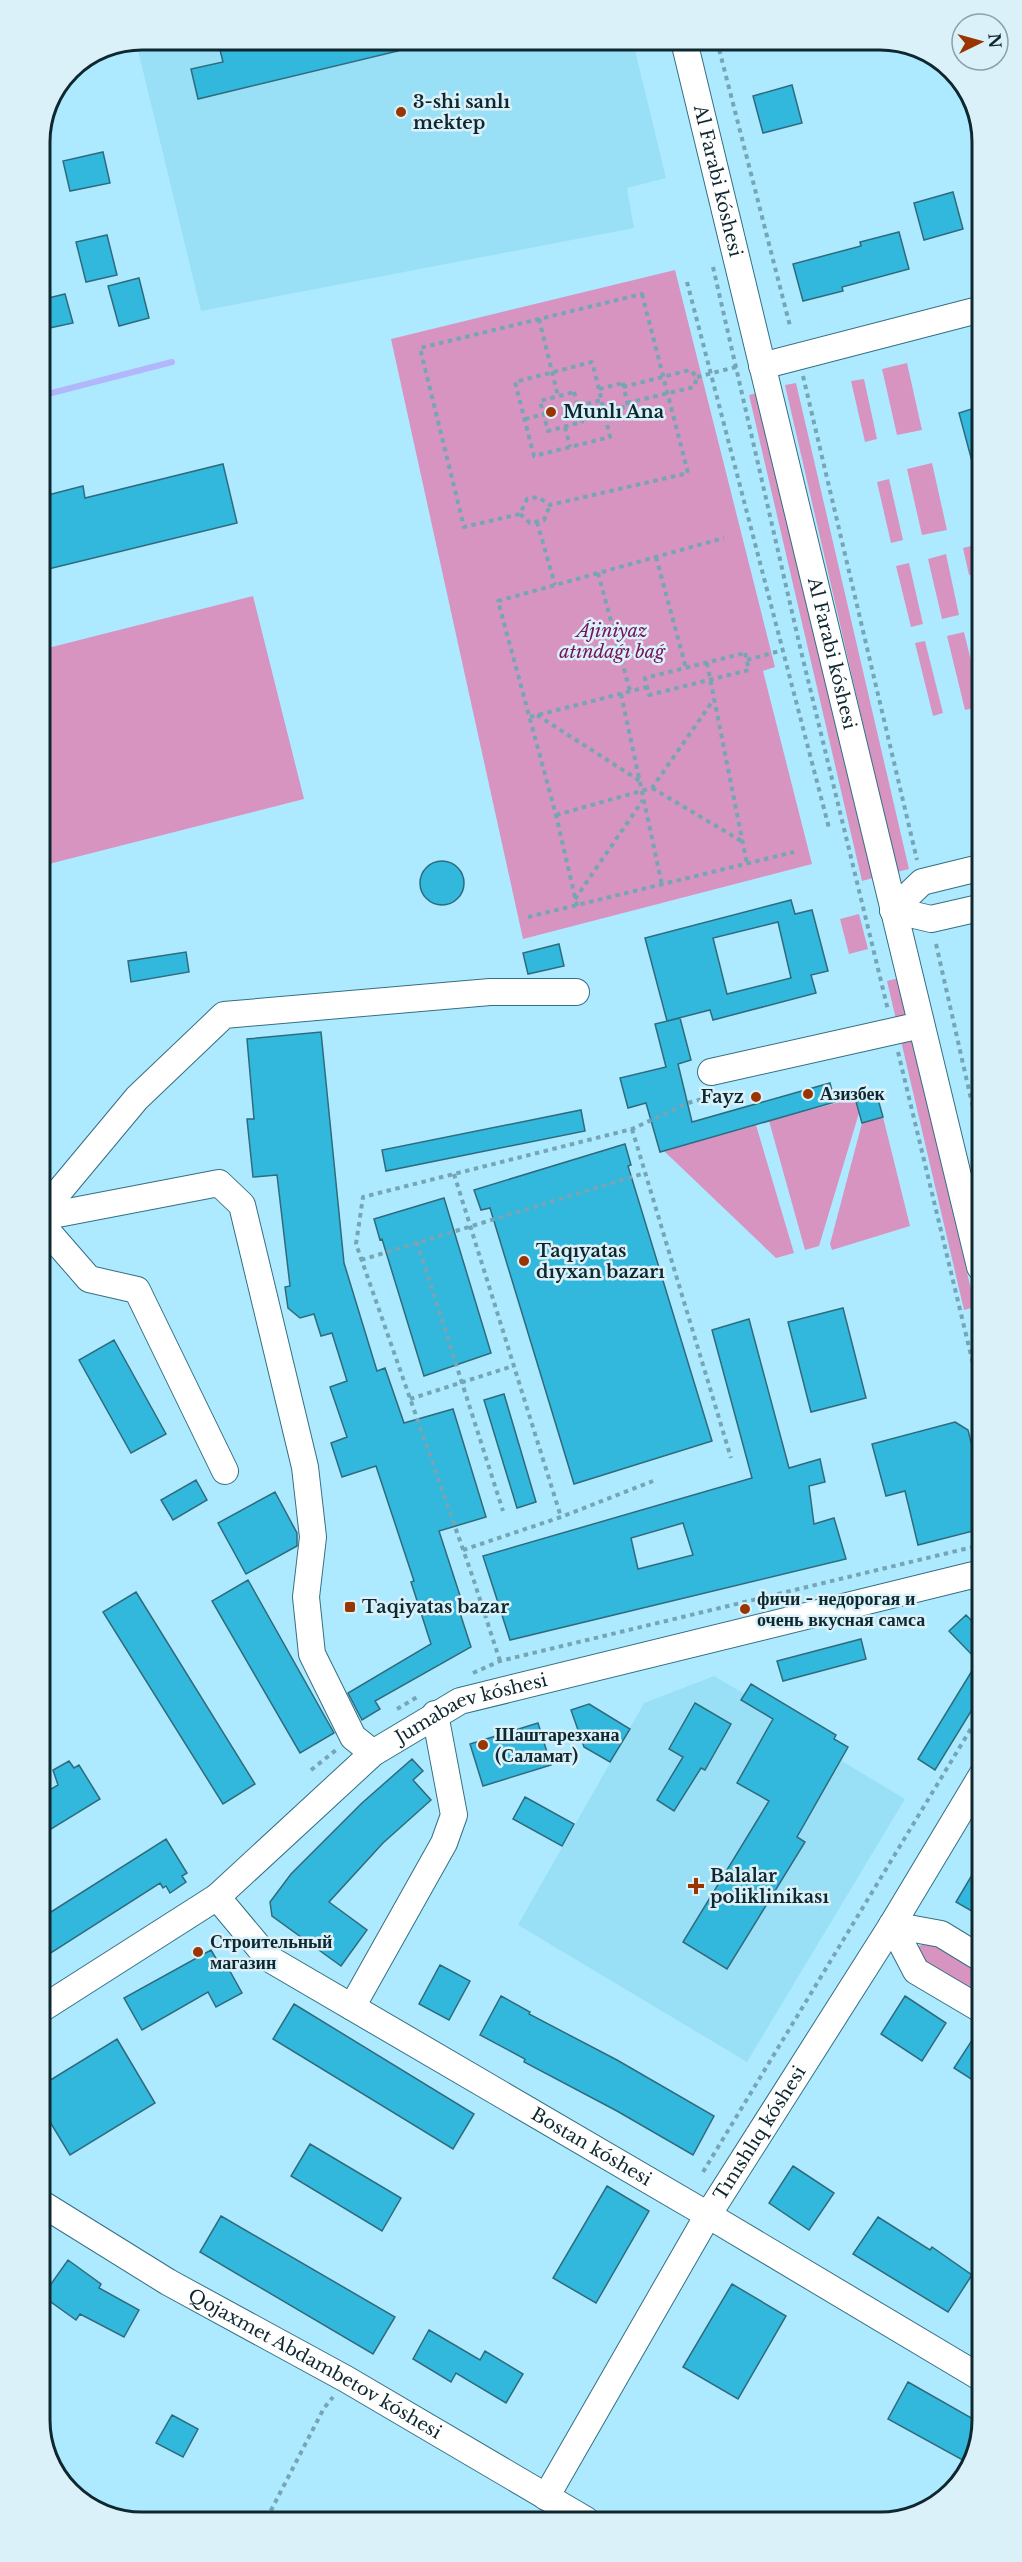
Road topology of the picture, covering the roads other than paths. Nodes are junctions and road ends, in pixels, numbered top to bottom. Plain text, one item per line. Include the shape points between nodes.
1 (686, 50) edge
2 (972, 312) edge
3 (762, 366) junction
4 (972, 870) edge
5 (893, 910) junction
6 (972, 910) edge
7 (576, 992) dead end
8 (921, 1025) junction
9 (716, 1083) road end
10 (50, 1203) edge
11 (50, 1216) edge
12 (50, 1234) edge
13 (972, 1234) edge
14 (225, 1471) dead end
15 (972, 1574) edge
16 (435, 1714) junction
17 (373, 1754) junction
18 (972, 1790) edge
19 (217, 1897) junction
20 (891, 1925) junction
21 (972, 1953) edge
22 (49, 2004) edge
23 (972, 2004) edge
24 (352, 2007) junction
25 (49, 2208) edge
26 (708, 2215) junction
27 (972, 2372) edge
28 (546, 2497) junction
29 (572, 2512) edge

1 - 3 street, Al Farabi kóshesi
2 - 3 street
3 - 5 street, Al Farabi kóshesi
4 - 5 street via 922,882
5 - 6 street via 931,920
5 - 8 street, Al Farabi kóshesi
7 - 10 street via 490,992 224,1015 137,1098
8 - 9 street
8 - 13 street, Al Farabi kóshesi
11 - 17 street via 219,1184 242,1205 305,1467 313,1538 306,1596 312,1654 353,1737
12 - 14 street via 88,1279 137,1290
15 - 16 street, Jumabaev kóshesi via 460,1701
16 - 17 street, Jumabaev kóshesi
16 - 24 street via 454,1815 444,1842
17 - 19 street, Jumabaev kóshesi
18 - 20 street, Tınıshlıq kóshesi
19 - 22 street, Jumabaev kóshesi
19 - 24 street, Bostan kóshesi via 268,1958
20 - 21 street via 940,1934
20 - 23 street via 916,1971
20 - 26 street, Tınıshlıq kóshesi
24 - 26 street, Bostan kóshesi
25 - 28 street, Qojaxmet Abdambetov kóshesi via 168,2282 346,2379
26 - 27 street, Bostan kóshesi
26 - 28 street, Tınıshlıq kóshesi
28 - 29 street, Qojaxmet Abdambetov kóshesi

